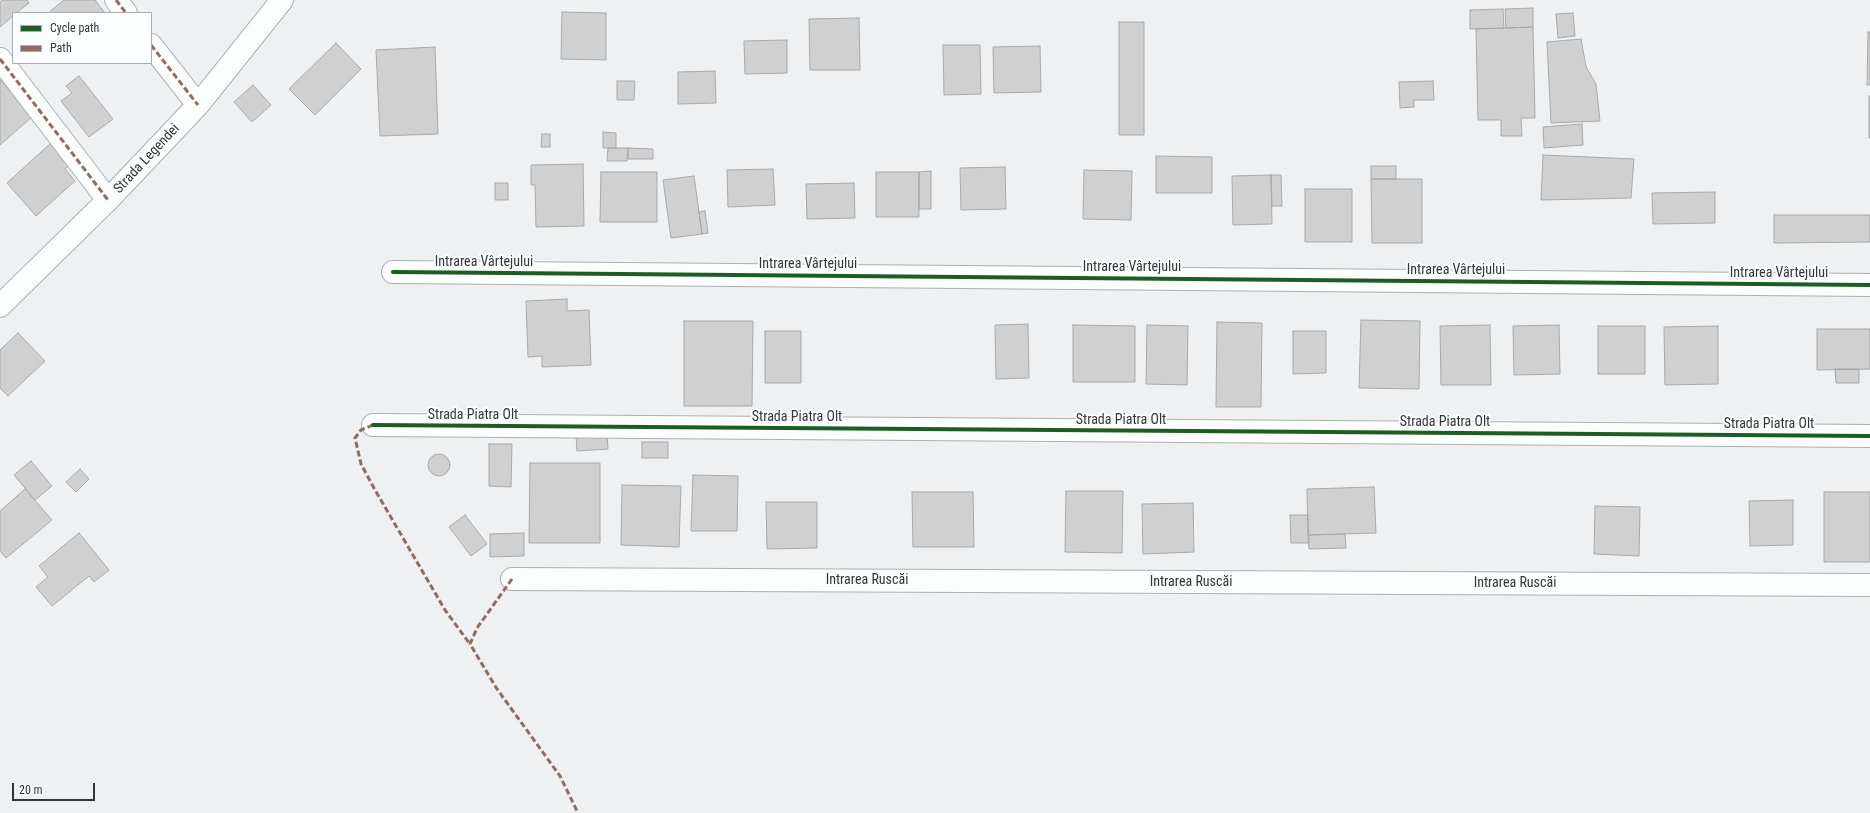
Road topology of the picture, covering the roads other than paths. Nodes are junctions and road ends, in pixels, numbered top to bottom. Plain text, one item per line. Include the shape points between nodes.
1 (116, 0) edge
2 (282, 0) edge
3 (125, 12) edge
4 (152, 46) edge
5 (0, 59) edge
6 (198, 105) junction
7 (108, 200) junction
8 (393, 272) dead end
9 (1870, 285) edge
10 (0, 306) edge
11 (373, 426) dead end
12 (1870, 436) edge
13 (512, 579) dead end
14 (1870, 585) edge

1 - 3 street
2 - 6 street, Strada Legendei
4 - 6 street
5 - 7 street
6 - 7 street, Strada Legendei
7 - 10 street, Strada Legendei
8 - 9 street, Intrarea Vârtejului
11 - 12 street, Strada Piatra Olt
13 - 14 street, Intrarea Ruscăi

